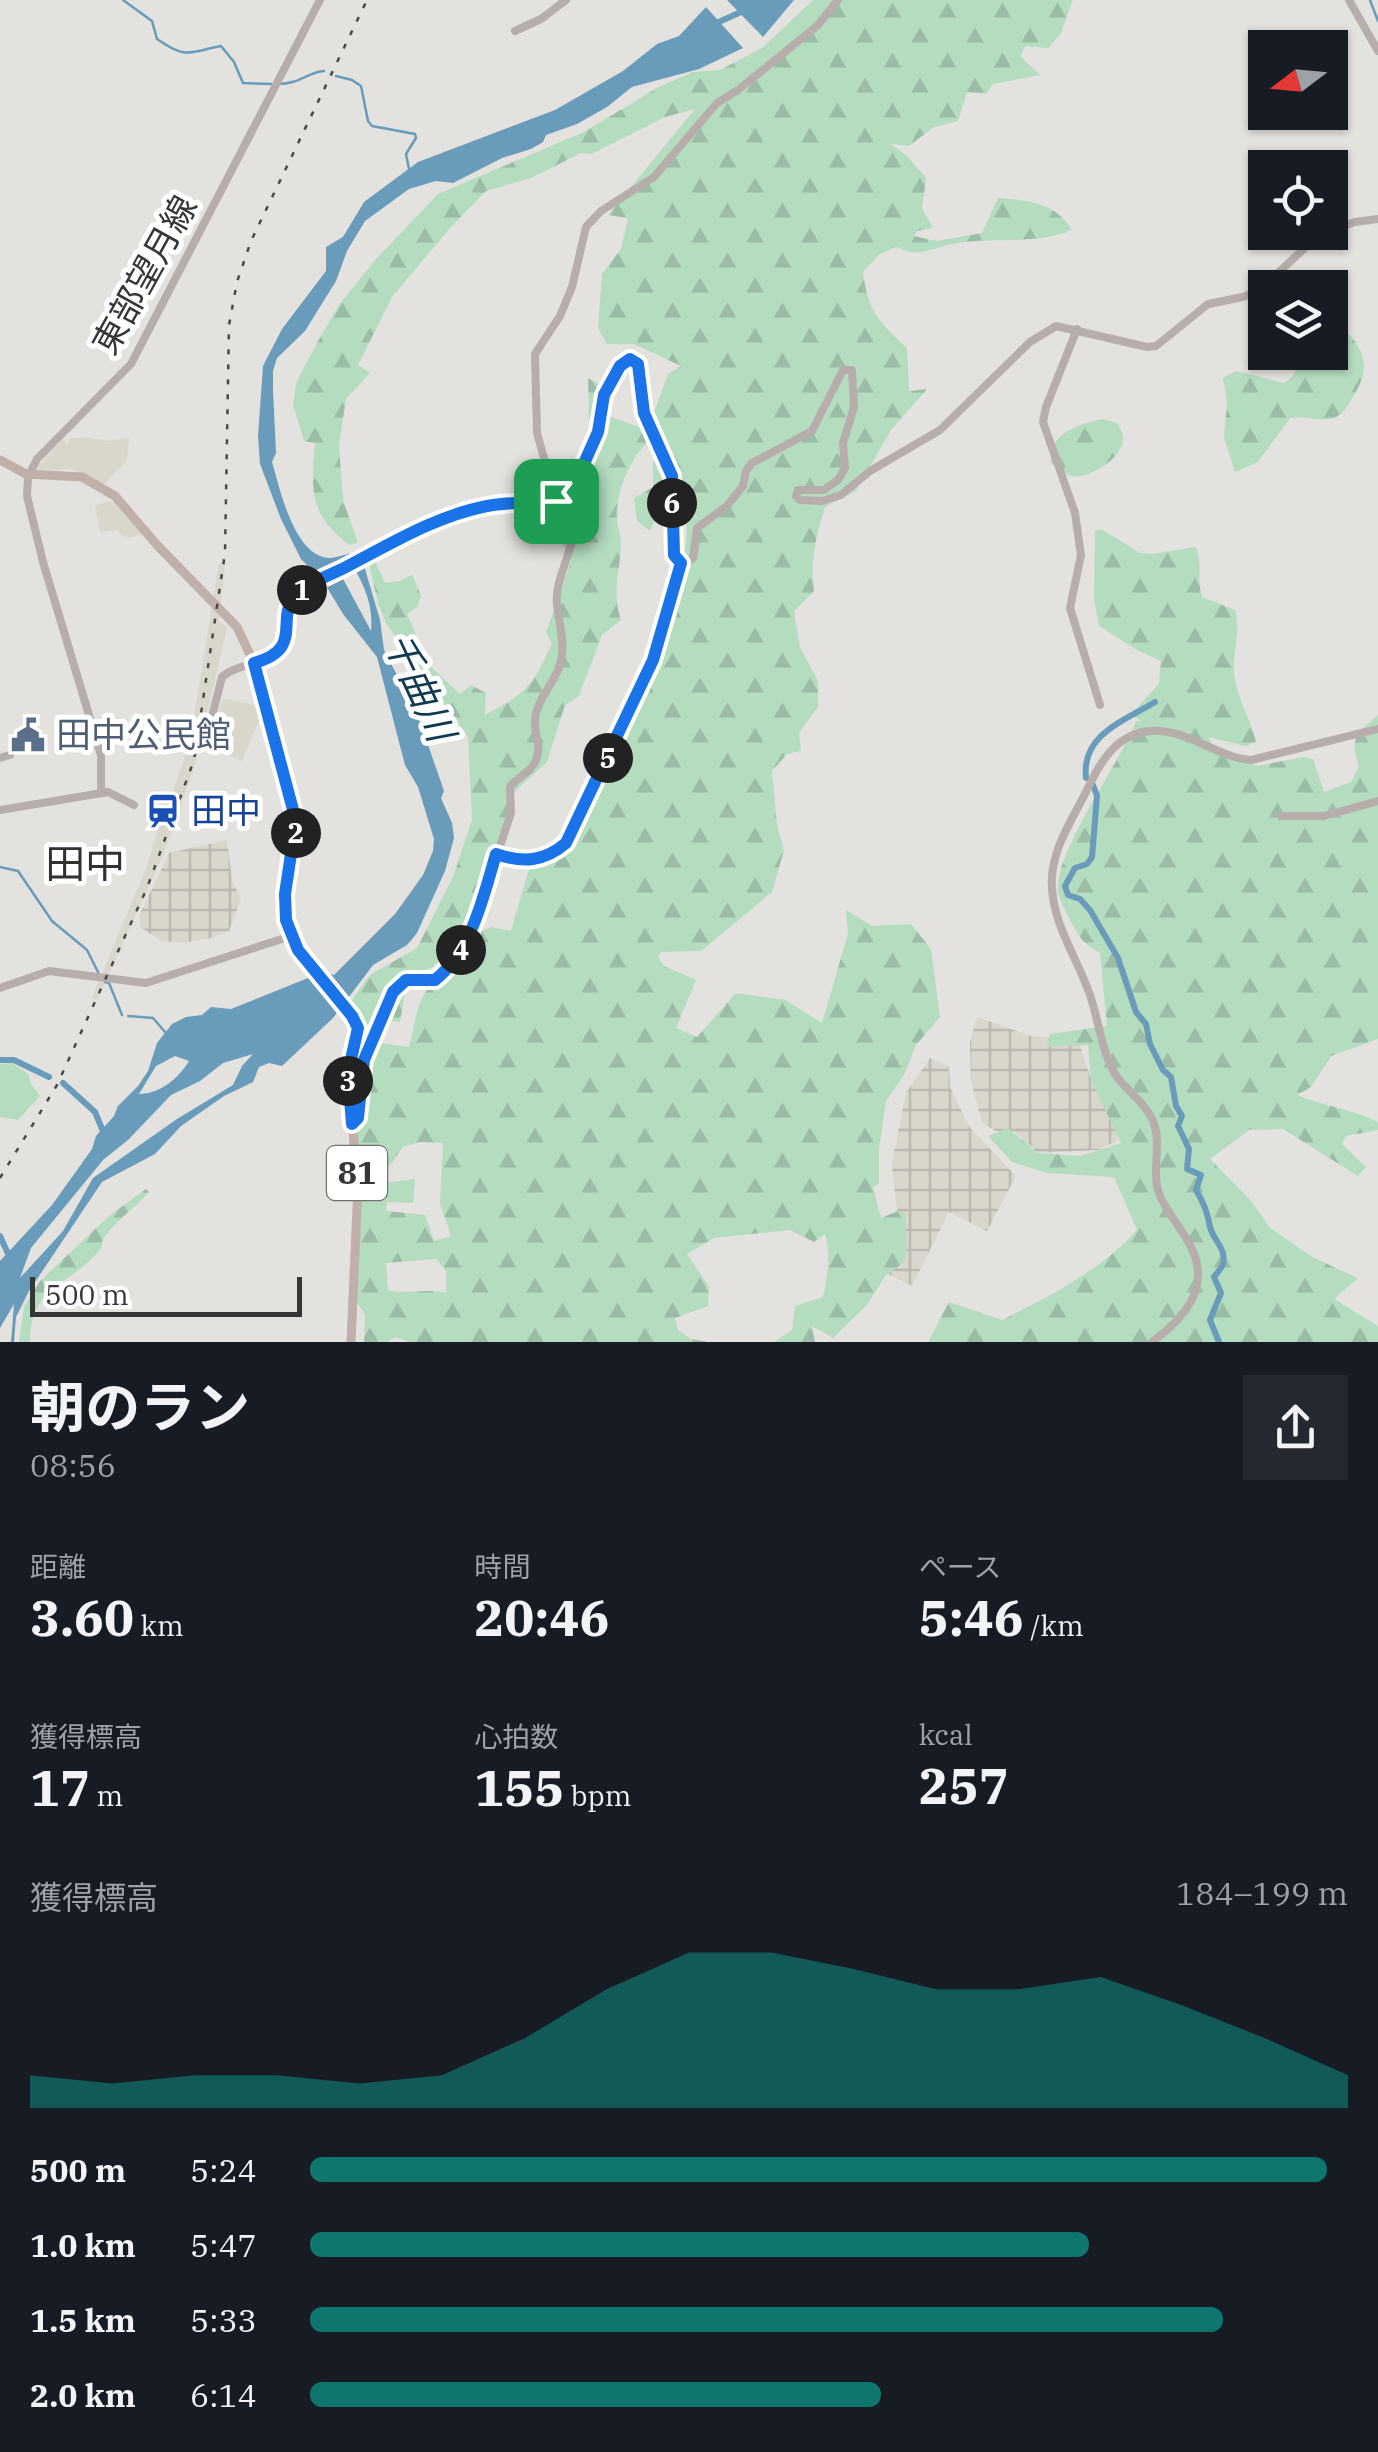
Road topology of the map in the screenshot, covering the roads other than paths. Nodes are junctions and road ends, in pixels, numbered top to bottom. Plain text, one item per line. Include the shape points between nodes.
1 (320, 0) edge
2 (566, 0) edge
3 (838, 0) edge
4 (1348, 0) edge
5 (515, 31) dead end
6 (1378, 51) edge
7 (1378, 219) edge
8 (1348, 225) edge
9 (1302, 250) edge
10 (1077, 329) junction
11 (0, 460) edge
12 (28, 474) junction
13 (560, 500) junction
14 (681, 563) junction
15 (254, 663) junction
16 (1100, 706) dead end
17 (1378, 729) edge
18 (204, 748) dead end
19 (101, 793) junction
20 (1378, 801) edge
21 (134, 805) dead end
22 (0, 810) edge
23 (1281, 816) dead end
24 (496, 854) junction
25 (291, 936) junction
26 (0, 988) edge
27 (352, 1124) junction
28 (351, 1342) edge
29 (1152, 1342) edge

1 - 12 main road, 東部望月線 via 131,364
2 - 5 main road
3 - 13 main road via 817,26 710,109 654,177 586,227 572,287 535,354 537,433
4 - 6 main road
7 - 8 main road
9 - 10 main road via 1260,290 1208,304 1156,346
10 - 14 main road via 1056,326 1038,336 946,426 841,495 800,500 798,490 824,490 843,473 855,380 852,370 843,370 816,427 746,470 727,506 697,528 693,558
10 - 16 main road via 1042,422 1073,502 1081,555 1070,608
11 - 12 main road, 81
12 - 15 main road, 81 via 78,476 115,496 241,632
12 - 19 main road via 36,533 101,755
13 - 14 main road via 574,486 598,432 604,395 616,373 637,360 644,413 672,476 674,555
13 - 15 main road via 480,508 428,524 368,555 297,594 284,646
13 - 24 main road via 571,506 574,524 556,601 561,662 534,722 534,764 510,787 511,813
14 - 24 main road via 653,660 566,843 526,862
15 - 18 main road via 222,677
15 - 25 main road, 81 via 296,821 285,904
17 - 29 main road via 1251,760 1169,732 1136,734 1099,764 1054,858 1058,916 1109,1061 1151,1116 1159,1193 1197,1262 1188,1310
19 - 21 main road via 113,792
19 - 22 main road
20 - 23 main road via 1324,816
24 - 27 main road via 456,958 435,980 406,980 393,992 364,1060
25 - 26 main road via 146,983 49,971
25 - 27 main road, 81 via 358,1032 348,1073
27 - 28 main road, 81 via 358,1198

